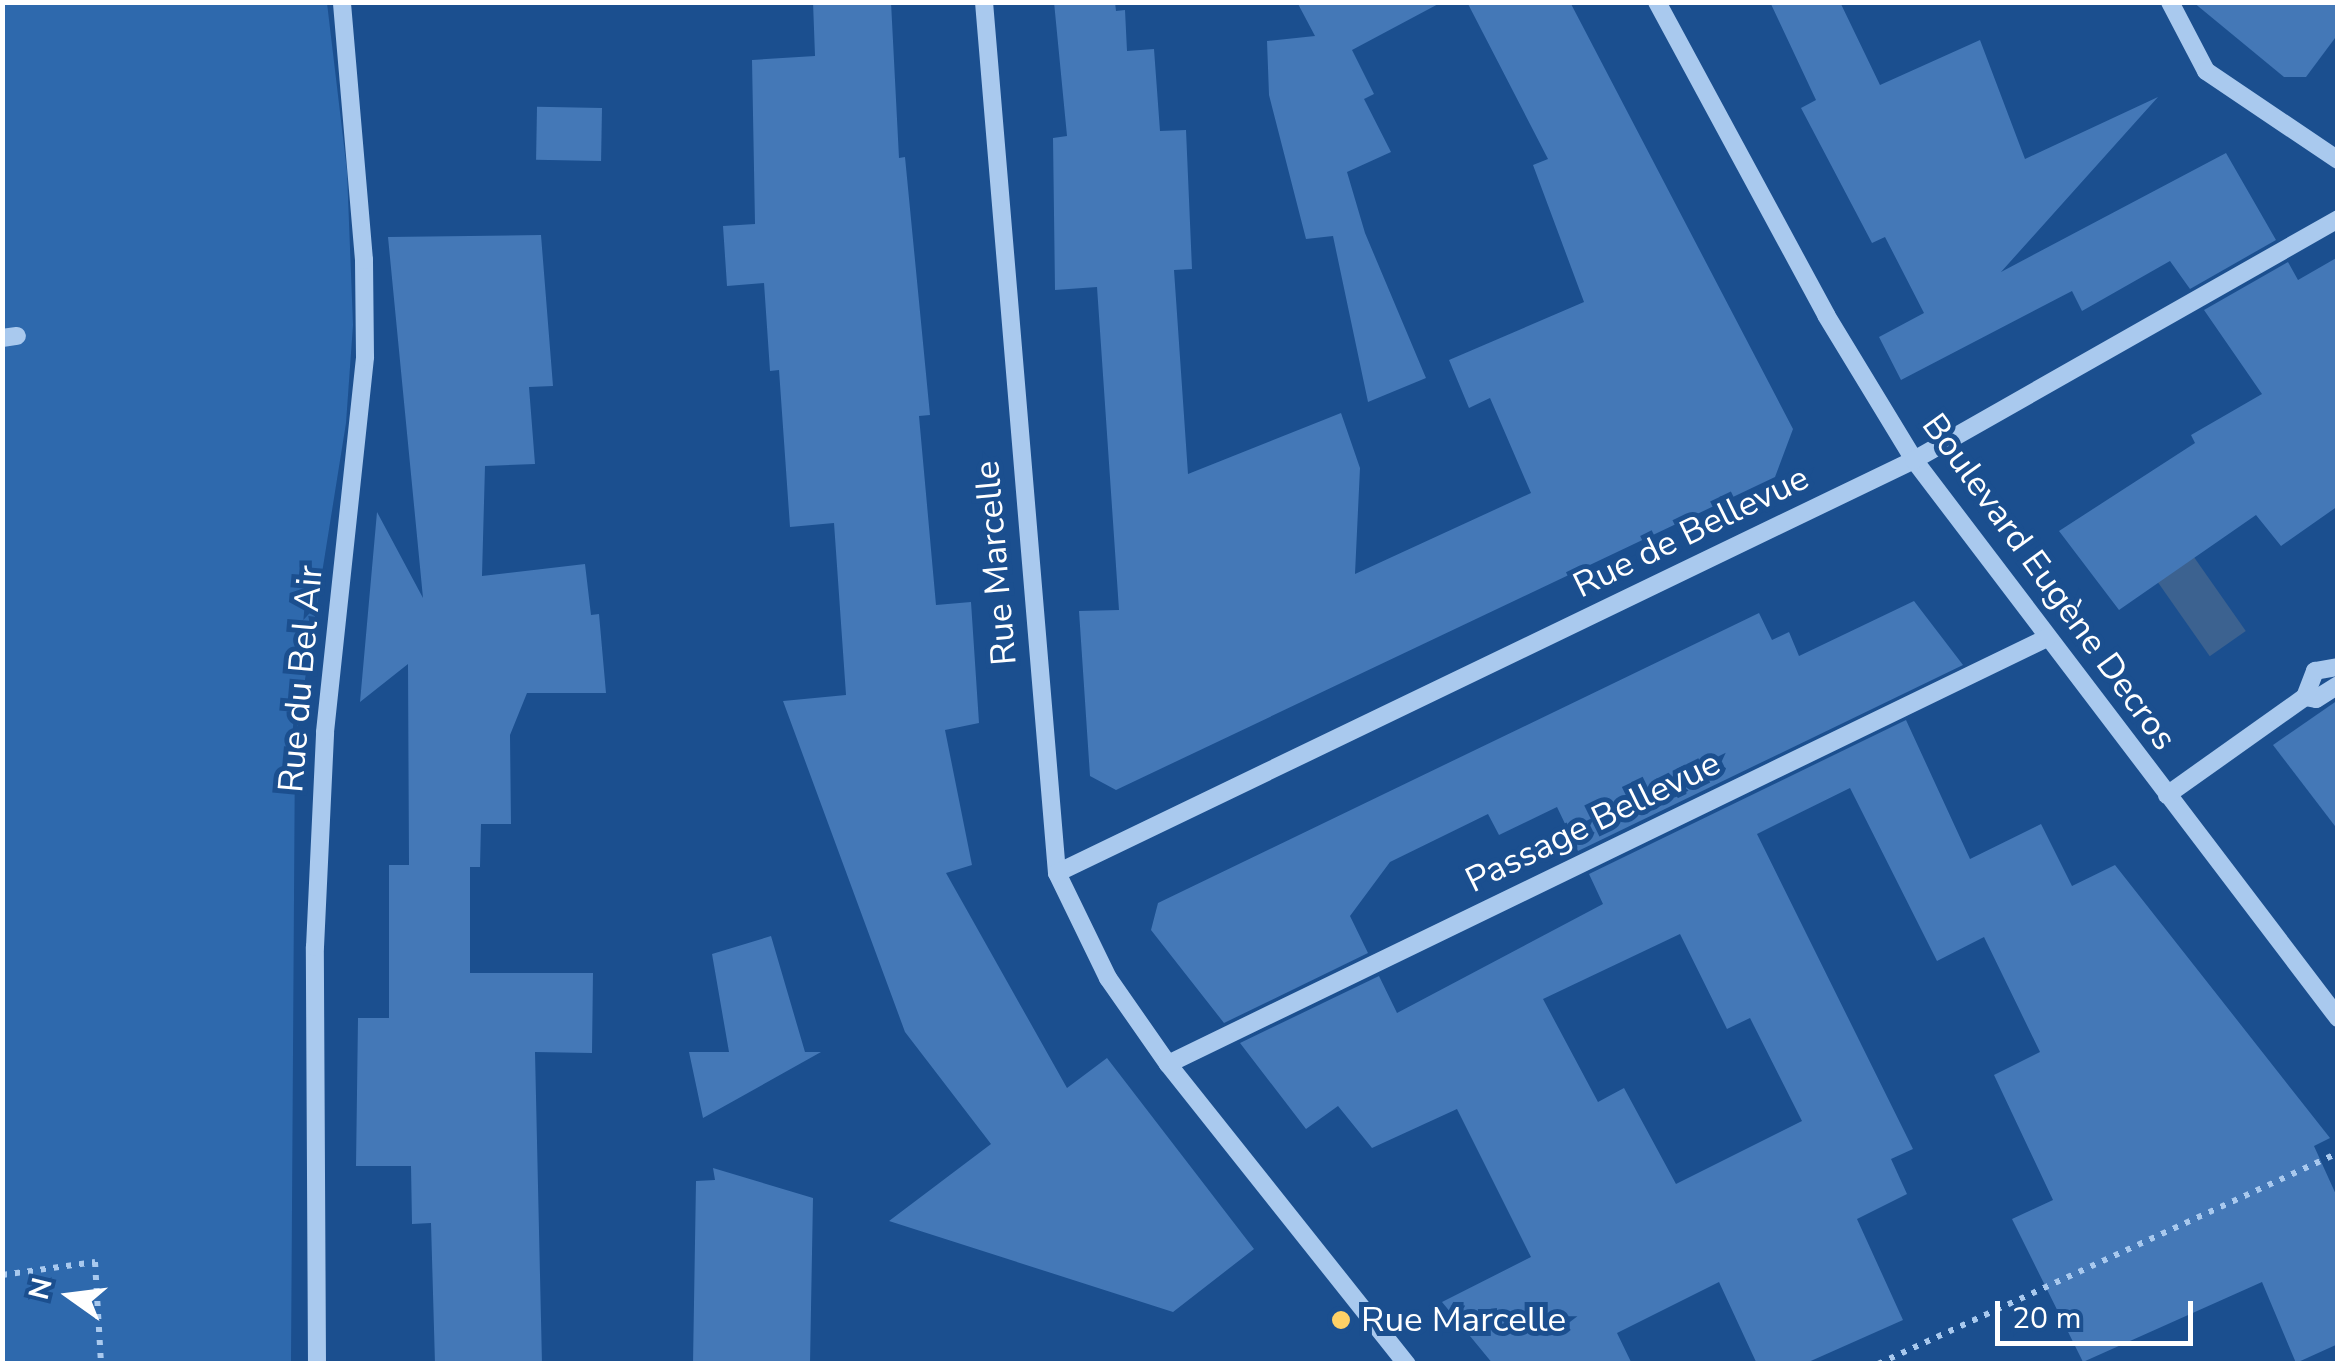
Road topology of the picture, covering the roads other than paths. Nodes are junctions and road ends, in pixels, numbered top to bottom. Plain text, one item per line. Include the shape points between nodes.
1 (342, 2) edge
2 (984, 2) edge
3 (1657, 2) edge
4 (2170, 2) edge
5 (2338, 160) edge
6 (2338, 219) edge
7 (1914, 460) junction
8 (2046, 638) junction
9 (2338, 667) edge
10 (2338, 686) edge
11 (2305, 697) junction
12 (2167, 795) junction
13 (1057, 873) junction
14 (2338, 1018) edge
15 (1168, 1064) junction
16 (317, 1364) edge
17 (1407, 1364) edge

1 - 16 street, Rue du Bel Air via 364,260 365,357 324,732 315,947
2 - 13 street, Rue Marcelle
3 - 7 street, Boulevard Eugène Decros via 1826,315
4 - 5 street via 2206,71
6 - 7 street, Rue de Bellevue
7 - 8 street, Boulevard Eugène Decros
7 - 13 street, Rue de Bellevue
8 - 12 street, Boulevard Eugène Decros
8 - 15 street, Passage Bellevue
9 - 11 street via 2315,671
10 - 11 street via 2316,699
11 - 12 street
12 - 14 street, Boulevard Eugène Decros
13 - 15 street, Rue Marcelle via 1108,978
15 - 17 street, Rue Marcelle

